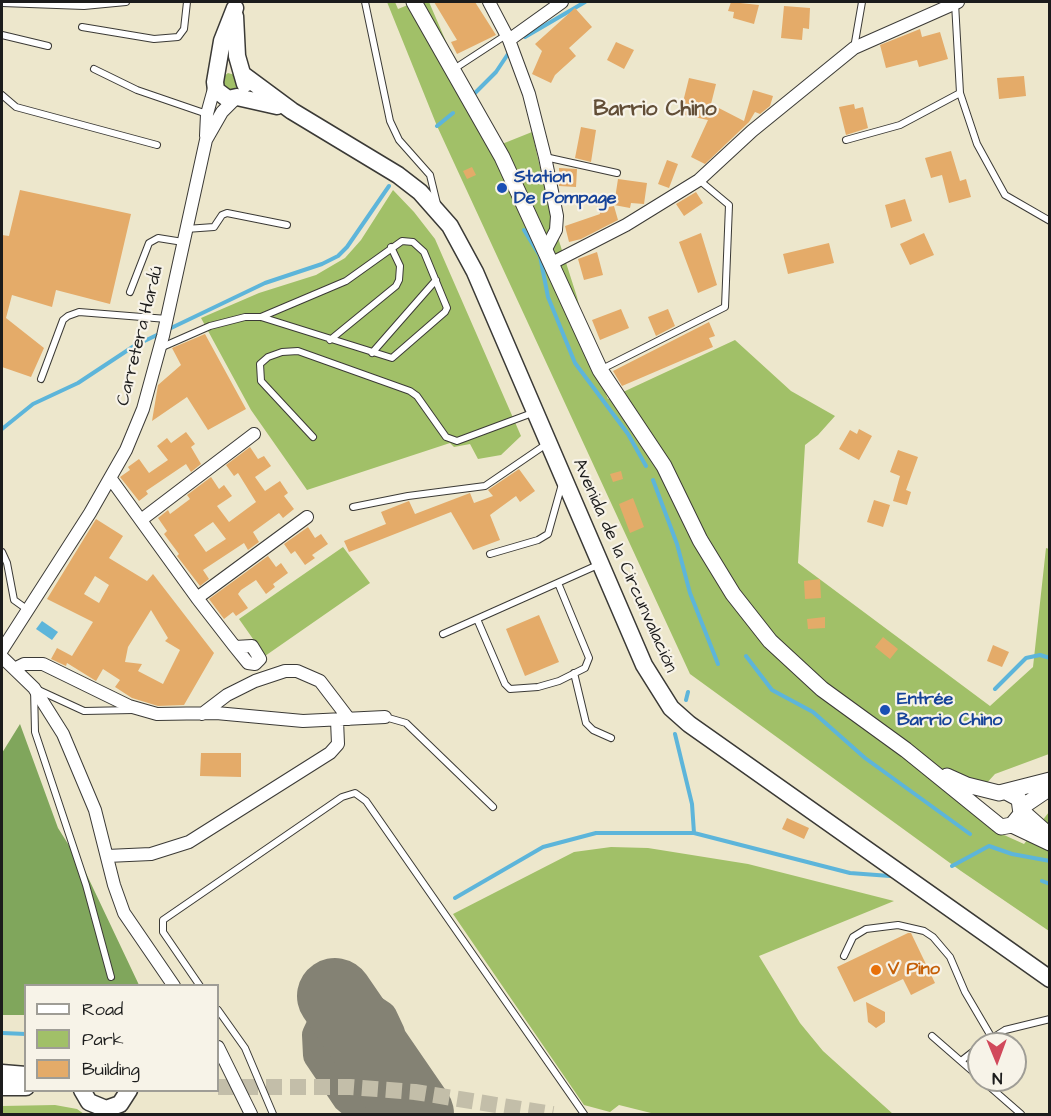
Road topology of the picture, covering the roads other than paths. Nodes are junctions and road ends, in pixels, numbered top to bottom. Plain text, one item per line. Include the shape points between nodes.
1 (126, 2) edge
2 (187, 2) edge
3 (364, 2) edge
4 (414, 2) edge
5 (489, 2) edge
6 (562, 2) edge
7 (862, 2) edge
8 (957, 2) edge
9 (2, 3) edge
10 (236, 5) edge
11 (82, 27) dead end
12 (2, 35) edge
13 (507, 38) junction
14 (48, 46) dead end
15 (854, 48) junction
16 (94, 69) dead end
17 (451, 71) junction
18 (241, 73) junction
19 (216, 81) junction
20 (960, 93) junction
21 (2, 95) edge
22 (237, 97) junction
23 (292, 111) junction
24 (207, 114) junction
25 (206, 140) junction
26 (846, 140) dead end
27 (157, 145) dead end
28 (545, 157) junction
29 (617, 173) dead end
30 (699, 180) junction
31 (438, 212) junction
32 (1050, 221) edge
33 (287, 225) dead end
34 (186, 229) junction
35 (183, 242) junction
36 (391, 247) junction
37 (549, 256) junction
38 (436, 280) junction
39 (130, 292) dead end
40 (261, 316) junction
41 (164, 332) junction
42 (330, 339) junction
43 (372, 353) junction
44 (600, 370) junction
45 (41, 379) dead end
46 (536, 412) junction
47 (254, 434) dead end
48 (313, 437) dead end
49 (548, 442) junction
50 (564, 478) junction
51 (111, 479) junction
52 (353, 507) dead end
53 (307, 517) dead end
54 (141, 520) junction
55 (2, 552) edge
56 (490, 554) dead end
57 (601, 563) junction
58 (558, 583) junction
59 (197, 598) junction
60 (28, 610) junction
61 (477, 619) junction
62 (443, 634) dead end
63 (235, 647) dead end
64 (2, 650) edge
65 (2, 657) edge
66 (16, 668) junction
67 (574, 673) junction
68 (34, 688) junction
69 (137, 709) junction
70 (202, 714) junction
71 (385, 717) joint
72 (343, 720) junction
73 (611, 738) dead end
74 (923, 764) junction
75 (1050, 780) edge
76 (1050, 788) edge
77 (1003, 792) junction
78 (494, 807) dead end
79 (1022, 809) junction
80 (988, 817) junction
81 (1012, 825) junction
82 (1050, 836) edge
83 (1050, 843) edge
84 (107, 856) junction
85 (844, 956) dead end
86 (111, 976) dead end
87 (1050, 979) edge
88 (173, 984) edge
89 (199, 984) edge
90 (219, 1011) edge
91 (1050, 1019) edge
92 (988, 1032) edge
93 (1005, 1032) edge
94 (932, 1036) dead end
95 (219, 1049) edge
96 (967, 1056) edge
97 (961, 1061) junction
98 (967, 1066) edge
99 (2, 1073) edge
100 (24, 1075) edge
101 (2, 1087) edge
102 (24, 1087) edge
103 (80, 1092) edge
104 (996, 1092) edge
105 (128, 1097) edge
106 (110, 1112) edge
107 (250, 1114) edge
108 (273, 1114) edge
109 (584, 1114) edge
110 (1022, 1114) edge

1 - 9 lane via 89,6
2 - 11 lane via 184,29 178,37 154,39
3 - 31 lane via 390,121 399,140 430,175
4 - 17 street
5 - 13 street
6 - 13 street
7 - 15 lane
8 - 15 street
8 - 20 lane
10 - 18 main road via 235,40
10 - 19 main road via 222,41
12 - 14 lane
13 - 17 lane
13 - 28 street via 529,94
15 - 30 street
16 - 24 lane via 137,90
17 - 37 street via 502,158
18 - 19 main road via 224,70
18 - 22 main road via 245,84
18 - 23 main road
19 - 22 main road via 223,97
19 - 24 street, Carretera Hardú
20 - 26 lane via 900,125
20 - 32 lane via 977,144 1005,195
21 - 27 lane via 16,108
22 - 23 main road
22 - 25 street, Carretera Hardú
23 - 31 main road, Avenida de la Circunvalación via 381,163 420,192
24 - 25 street, Carretera Hardú
25 - 34 street, Carretera Hardú
28 - 29 lane
28 - 37 street via 557,216
30 - 37 street via 626,225
30 - 44 lane via 729,205 725,308
31 - 46 main road, Avenida de la Circunvalación via 475,272
33 - 34 lane via 227,213 214,227
34 - 35 street, Carretera Hardú
35 - 39 lane via 158,238 149,243
35 - 41 street, Carretera Hardú
36 - 38 lane via 402,241 418,246
36 - 40 lane via 346,281
36 - 42 lane via 400,266 396,286
37 - 44 street
38 - 43 lane
38 - 43 lane via 445,312 397,356
40 - 41 lane
40 - 42 lane
41 - 45 lane via 79,312 68,316 63,320
41 - 51 street, Carretera Hardú via 143,409
42 - 43 lane
44 - 74 street via 664,466 716,567 770,640 822,689
46 - 48 lane via 457,441 446,437 410,391 298,351 268,357 260,364 261,381
46 - 49 main road, Avenida de la Circunvalación
47 - 54 street
49 - 50 main road, Avenida de la Circunvalación
49 - 52 lane via 485,486
50 - 56 lane via 548,534
50 - 57 main road, Avenida de la Circunvalación
51 - 54 street
51 - 60 street, Carretera Hardú
53 - 59 street
54 - 59 street
55 - 60 lane via 14,600
57 - 58 lane
57 - 87 main road, Avenida de la Circunvalación via 652,682 681,717
58 - 61 lane
58 - 67 lane via 590,658 585,668
59 - 63 street
60 - 64 street, Carretera Hardú
61 - 62 lane
61 - 67 lane via 510,690 538,687
65 - 66 street
66 - 68 street
66 - 69 street via 43,664
67 - 73 lane via 586,723
68 - 69 lane via 84,711
68 - 84 street via 63,734 84,781
68 - 86 lane via 34,732 86,885
69 - 70 street via 168,715
70 - 72 street
70 - 72 street via 255,681 297,671 320,681
71 - 72 street
71 - 78 lane via 406,723
72 - 84 street via 338,744 330,753 189,842 151,854
74 - 77 street via 967,785
74 - 80 street
75 - 77 street
76 - 79 street
77 - 79 street via 1015,796
77 - 80 street via 987,805
79 - 81 street via 1020,818
79 - 82 street
80 - 81 street via 1001,827
81 - 83 street
84 - 88 street via 128,921
85 - 92 lane via 854,938 866,929 898,926 924,931 950,957
89 - 109 lane via 163,932 163,921 342,797 355,793 366,801
90 - 108 lane via 245,1048
91 - 93 lane
94 - 97 lane
95 - 107 street
96 - 97 lane
97 - 98 lane
99 - 100 main road
101 - 102 main road
103 - 106 main road via 89,1102
104 - 110 lane
105 - 106 main road

